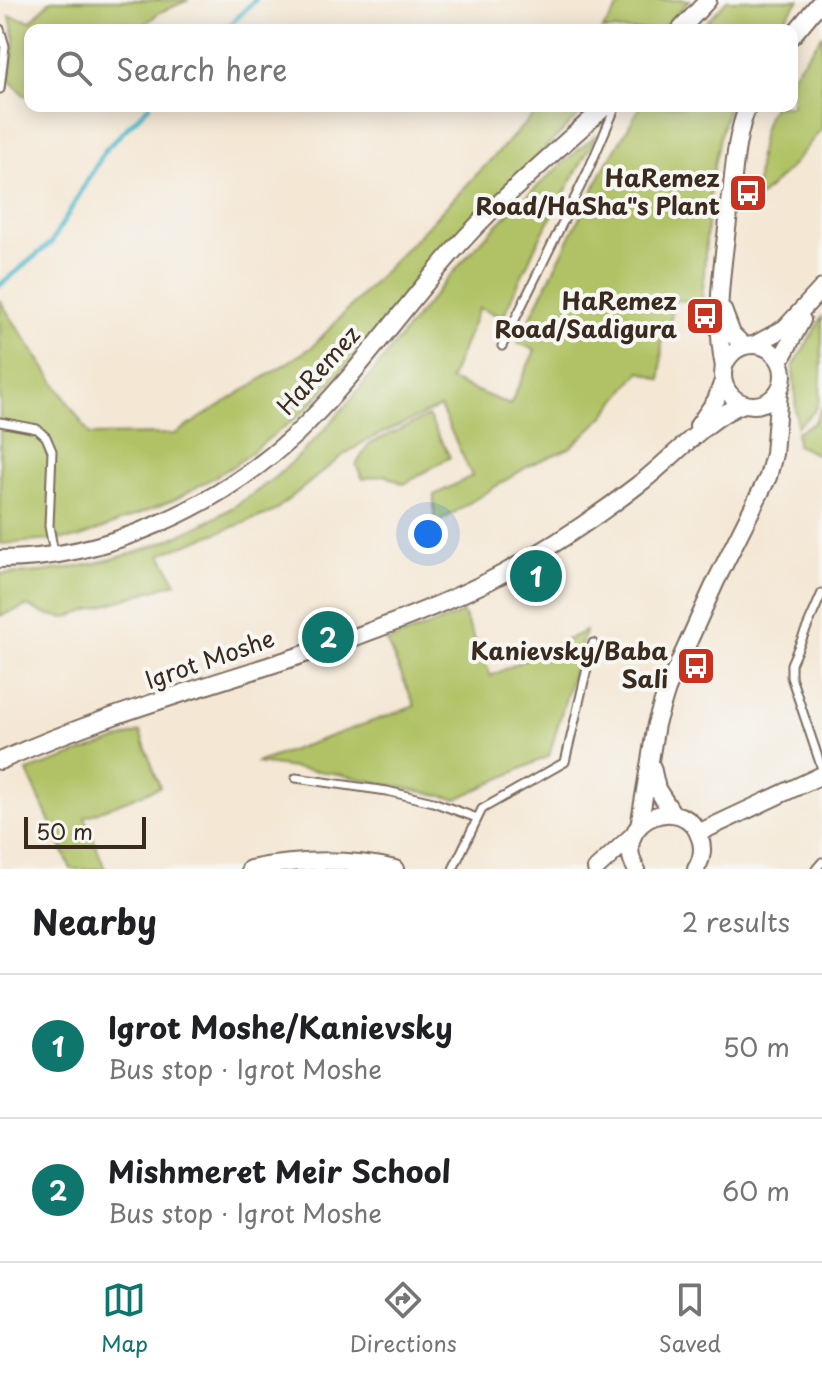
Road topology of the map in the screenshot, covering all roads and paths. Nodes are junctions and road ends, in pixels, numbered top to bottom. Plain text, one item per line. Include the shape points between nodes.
1 (708, 0) edge
2 (822, 0) edge
3 (822, 11) edge
4 (686, 24) edge
5 (0, 29) edge
6 (798, 29) edge
7 (798, 31) edge
8 (0, 89) edge
9 (599, 112) edge
10 (613, 112) edge
11 (746, 112) edge
12 (818, 293) edge
13 (720, 295) junction
14 (749, 345) junction
15 (502, 346) dead end
16 (780, 361) junction
17 (723, 374) junction
18 (779, 391) junction
19 (750, 405) junction
20 (0, 422) edge
21 (776, 441) junction
22 (678, 452) junction
23 (55, 555) junction
24 (0, 559) edge
25 (822, 593) edge
26 (593, 643) dead end
27 (651, 749) junction
28 (0, 761) edge
29 (822, 769) edge
30 (822, 775) edge
31 (296, 778) dead end
32 (673, 814) junction
33 (477, 818) junction
34 (636, 831) junction
35 (698, 833) junction
36 (822, 862) edge
37 (250, 869) edge
38 (395, 869) edge
39 (453, 869) edge
40 (596, 869) edge
41 (636, 869) edge
42 (696, 869) edge
43 (816, 869) edge

1 - 4 street
2 - 6 street
3 - 7 street
5 - 8 lane via 5,46
9 - 23 street, HaRemez via 466,238 326,402 268,458 208,498 142,530
10 - 15 lane
11 - 13 street via 737,145
12 - 14 street via 785,328
12 - 16 street
13 - 14 street via 732,334
13 - 17 street
14 - 16 street via 774,352
14 - 17 street via 735,350
16 - 18 street
17 - 19 street via 730,396
17 - 22 street, Igrot Moshe via 716,400
18 - 19 street via 764,404
18 - 21 street
19 - 21 street via 772,423
19 - 22 street, Igrot Moshe via 725,412
20 - 23 lane via 37,429 52,451 49,526
21 - 27 street via 768,477 667,689
22 - 28 street, Igrot Moshe via 557,544 442,602
23 - 24 street, HaRemez
25 - 29 lane via 791,664
26 - 33 lane via 565,762 482,809
27 - 32 street via 657,789
27 - 34 street
30 - 35 street
31 - 33 lane via 387,791
32 - 34 street via 654,816
32 - 35 street
33 - 39 lane
34 - 40 street
34 - 41 street via 631,855
35 - 42 street via 702,853
36 - 43 lane
37 - 38 street via 324,862

